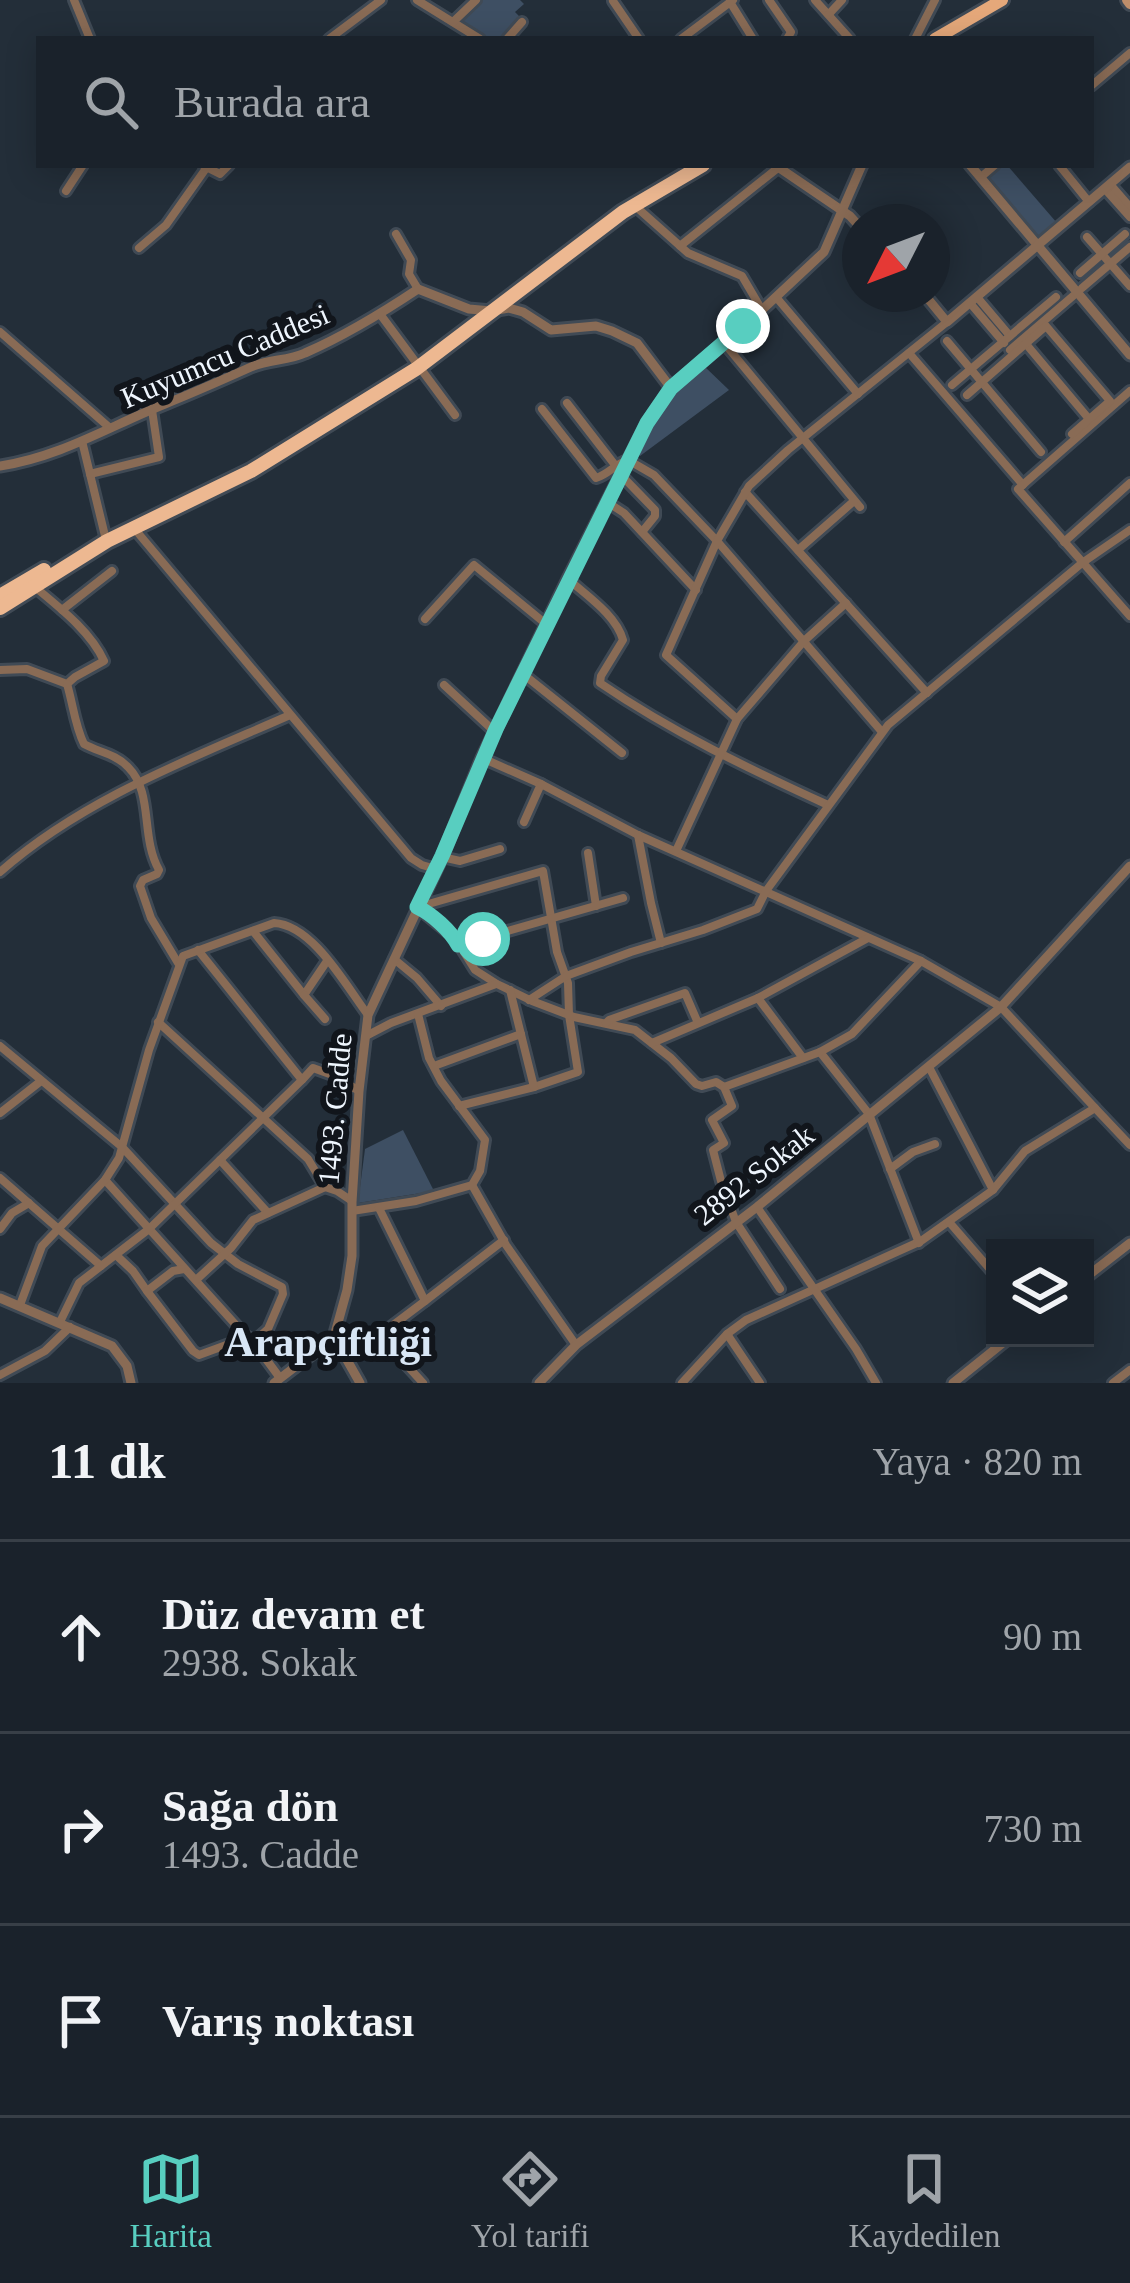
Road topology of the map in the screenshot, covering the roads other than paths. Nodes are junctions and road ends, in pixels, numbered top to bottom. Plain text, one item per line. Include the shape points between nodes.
1 (74, 0) edge
2 (380, 0) edge
3 (417, 0) edge
4 (476, 0) edge
5 (769, 0) edge
6 (815, 0) edge
7 (842, 0) edge
8 (935, 0) edge
9 (1002, 0) edge
10 (1016, 0) edge
11 (613, 1) edge
12 (731, 1) edge
13 (829, 14) junction
14 (453, 22) junction
15 (523, 22) dead end
16 (697, 26) junction
17 (89, 36) edge
18 (333, 36) edge
19 (475, 36) edge
20 (510, 36) edge
21 (637, 36) edge
22 (685, 36) edge
23 (703, 36) edge
24 (751, 36) edge
25 (789, 36) edge
26 (847, 36) edge
27 (917, 36) edge
28 (940, 36) edge
29 (955, 36) edge
30 (1130, 53) edge
31 (1094, 83) edge
32 (1130, 166) edge
33 (81, 168) edge
34 (204, 168) edge
35 (689, 168) edge
36 (698, 168) edge
37 (775, 168) edge
38 (780, 168) edge
39 (861, 168) edge
40 (973, 168) edge
41 (992, 168) edge
42 (1061, 168) edge
43 (981, 177) junction
44 (1108, 187) junction
45 (66, 191) dead end
46 (1089, 202) junction
47 (845, 204) edge
48 (634, 205) junction
49 (842, 211) joint
50 (1129, 212) edge
51 (396, 234) dead end
52 (1125, 234) dead end
53 (1087, 237) dead end
54 (1039, 245) junction
55 (680, 246) junction
56 (1130, 247) edge
57 (139, 248) dead end
58 (1102, 254) junction
59 (1111, 264) junction
60 (1080, 273) dead end
61 (1130, 286) edge
62 (418, 289) junction
63 (776, 297) junction
64 (1056, 297) dead end
65 (974, 300) junction
66 (763, 310) junction
67 (486, 311) junction
68 (939, 312) edge
69 (380, 314) junction
70 (947, 322) junction
71 (0, 332) edge
72 (947, 340) dead end
73 (724, 343) junction
74 (1026, 344) junction
75 (1009, 345) junction
76 (910, 353) junction
77 (1130, 355) edge
78 (417, 364) junction
79 (971, 369) junction
80 (982, 381) junction
81 (952, 385) dead end
82 (671, 388) junction
83 (1130, 391) edge
84 (858, 394) junction
85 (967, 394) dead end
86 (567, 403) dead end
87 (152, 410) junction
88 (542, 410) dead end
89 (455, 416) dead end
90 (1090, 419) junction
91 (111, 429) junction
92 (1072, 434) dead end
93 (802, 439) junction
94 (82, 441) junction
95 (1042, 452) dead end
96 (628, 460) junction
97 (0, 466) edge
98 (618, 470) junction
99 (90, 474) junction
100 (1130, 483) edge
101 (1021, 487) junction
102 (746, 491) junction
103 (607, 502) junction
104 (133, 527) junction
105 (643, 532) junction
106 (1129, 532) edge
107 (106, 538) junction
108 (717, 541) junction
109 (1064, 542) junction
110 (798, 550) junction
111 (1082, 563) junction
112 (112, 571) dead end
113 (568, 579) junction
114 (35, 586) junction
115 (696, 590) junction
116 (0, 596) edge
117 (846, 603) junction
118 (0, 608) edge
119 (62, 610) junction
120 (1130, 616) edge
121 (425, 619) dead end
122 (547, 625) junction
123 (805, 641) junction
124 (0, 670) edge
125 (523, 674) junction
126 (67, 684) junction
127 (444, 685) dead end
128 (927, 693) junction
129 (290, 715) junction
130 (737, 719) junction
131 (495, 732) junction
132 (882, 732) junction
133 (622, 754) dead end
134 (720, 755) junction
135 (482, 758) junction
136 (137, 782) junction
137 (541, 784) junction
138 (828, 805) junction
139 (524, 822) dead end
140 (638, 835) junction
141 (500, 849) dead end
142 (676, 851) junction
143 (588, 853) dead end
144 (442, 856) junction
145 (1130, 866) edge
146 (436, 868) junction
147 (0, 872) edge
148 (766, 891) junction
149 (622, 898) dead end
150 (596, 906) junction
151 (417, 907) junction
152 (553, 918) junction
153 (253, 931) junction
154 (869, 937) junction
155 (661, 943) junction
156 (458, 945) junction
157 (198, 950) junction
158 (393, 958) junction
159 (327, 961) junction
160 (921, 961) junction
161 (179, 964) junction
162 (566, 976) junction
163 (497, 984) junction
164 (510, 990) junction
165 (304, 995) junction
166 (758, 998) junction
167 (529, 1000) junction
168 (441, 1006) junction
169 (1001, 1007) junction
170 (368, 1015) junction
171 (418, 1015) junction
172 (569, 1015) junction
173 (325, 1019) dead end
174 (158, 1022) junction
175 (605, 1024) junction
176 (698, 1024) junction
177 (521, 1034) junction
178 (364, 1037) junction
179 (652, 1043) junction
180 (1, 1048) edge
181 (820, 1052) junction
182 (803, 1058) junction
183 (434, 1066) junction
184 (929, 1066) junction
185 (42, 1080) junction
186 (302, 1080) junction
187 (724, 1087) junction
188 (534, 1088) junction
189 (359, 1091) junction
190 (459, 1106) junction
191 (1095, 1108) junction
192 (0, 1113) edge
193 (869, 1114) junction
194 (263, 1116) junction
195 (935, 1144) dead end
196 (1130, 1145) edge
197 (122, 1147) junction
198 (220, 1160) junction
199 (889, 1168) junction
200 (0, 1178) edge
201 (105, 1180) junction
202 (472, 1185) junction
203 (325, 1187) junction
204 (993, 1190) junction
205 (29, 1203) junction
206 (175, 1204) junction
207 (352, 1206) junction
208 (757, 1207) junction
209 (379, 1208) junction
210 (268, 1213) junction
211 (736, 1222) junction
212 (950, 1223) junction
213 (59, 1228) junction
214 (0, 1229) edge
215 (149, 1229) junction
216 (504, 1240) junction
217 (919, 1243) junction
218 (1130, 1243) edge
219 (225, 1254) junction
220 (116, 1255) junction
221 (986, 1265) edge
222 (101, 1266) junction
223 (184, 1269) junction
224 (1094, 1271) edge
225 (196, 1280) junction
226 (812, 1288) junction
227 (781, 1289) dead end
228 (147, 1291) junction
229 (0, 1298) edge
230 (425, 1301) junction
231 (20, 1305) junction
232 (65, 1324) junction
233 (727, 1334) junction
234 (380, 1336) junction
235 (334, 1337) junction
236 (250, 1340) junction
237 (576, 1346) junction
238 (998, 1347) edge
239 (348, 1359) junction
240 (1130, 1370) edge
241 (0, 1375) edge
242 (277, 1381) edge
243 (131, 1383) edge
244 (361, 1383) edge
245 (423, 1383) edge
246 (539, 1383) edge
247 (682, 1383) edge
248 (760, 1383) edge
249 (876, 1383) edge
250 (952, 1383) edge
251 (1113, 1383) edge

1 - 17 street
2 - 18 street
3 - 14 street
4 - 14 street
5 - 25 street
6 - 13 street
7 - 13 street
8 - 27 street
9 - 28 main road
10 - 29 main road
11 - 21 street
12 - 16 street
12 - 24 street
13 - 26 street
14 - 19 street
15 - 20 street
16 - 22 street
16 - 23 street
30 - 31 street
32 - 44 street
33 - 45 street
34 - 57 street via 166,225
35 - 67 highway via 619,208
36 - 48 highway
37 - 55 street
38 - 49 street
39 - 47 street, 1493. Cadde
40 - 43 street
41 - 43 street
42 - 46 street
43 - 54 street
44 - 46 street
44 - 50 street
46 - 54 street
48 - 55 street
48 - 67 highway
49 - 63 street, 1493. Cadde via 824,252
51 - 62 street
52 - 58 street
53 - 58 street
54 - 65 street
54 - 77 street
55 - 66 street via 742,276
56 - 59 street
58 - 59 street
58 - 60 street
59 - 61 street
59 - 75 street
62 - 67 street
62 - 69 street, Kuyumcu Caddesi
63 - 66 street, 1493. Cadde
63 - 84 street
64 - 75 street
65 - 70 street
65 - 75 street
66 - 73 street, 1493. Cadde
67 - 78 highway
67 - 82 street via 523,312 551,330 612,331 637,343
68 - 70 street
69 - 78 street
69 - 87 street, Kuyumcu Caddesi via 300,356 266,360
70 - 76 street
71 - 91 street
72 - 79 street
73 - 82 street, 1493. Cadde
73 - 93 street
74 - 75 street
74 - 90 street
74 - 90 street via 1046,326 1110,401
75 - 79 street
75 - 80 street
76 - 84 street
76 - 101 street
78 - 89 street
78 - 104 highway via 251,471
78 - 107 highway
79 - 80 street
79 - 81 street
80 - 85 street
80 - 95 street
82 - 96 street, 1493. Cadde
83 - 101 street
84 - 93 street
86 - 98 street
87 - 91 street, Kuyumcu Caddesi
87 - 99 street via 159,457
88 - 98 street via 596,478
90 - 92 street
91 - 94 street, Kuyumcu Caddesi
93 - 102 street
93 - 110 street via 857,504
94 - 97 street, Kuyumcu Caddesi
94 - 99 street
96 - 98 street, 1493. Cadde
96 - 108 street via 654,475
98 - 103 street, 1493. Cadde
98 - 105 street via 655,510
99 - 107 street
100 - 109 street
101 - 109 street
102 - 108 street
102 - 110 street
103 - 105 street
103 - 113 street, 1493. Cadde
104 - 107 highway
104 - 129 street
105 - 115 street
106 - 111 street
107 - 114 highway
107 - 116 highway
108 - 115 street
108 - 123 street
109 - 111 street
110 - 117 street
111 - 120 street
111 - 128 street
112 - 119 street
113 - 122 street, 1493. Cadde
113 - 134 street via 620,630 623,640 600,683
114 - 118 highway
114 - 119 street
115 - 130 street via 666,655
117 - 123 street
117 - 128 street
119 - 126 street via 104,661
121 - 122 street via 475,565
122 - 125 street, 1493. Cadde
123 - 130 street
123 - 132 street
124 - 126 street via 27,668
125 - 131 street, 1493. Cadde
125 - 133 street
126 - 136 street via 84,744 128,766
127 - 131 street
128 - 132 street
129 - 136 street
129 - 146 street via 411,857
130 - 134 street
131 - 135 street, 1493. Cadde
132 - 138 street
134 - 138 street
134 - 142 street
135 - 137 street
135 - 144 street, 1493. Cadde
136 - 147 street
136 - 161 street via 159,870 143,880 142,898
137 - 139 street
137 - 140 street
138 - 148 street
140 - 142 street
140 - 155 street
141 - 144 street via 460,861
142 - 148 street
143 - 150 street
144 - 146 street, 1493. Cadde
145 - 169 street, 2892 Sokak
146 - 151 street, 1493. Cadde
148 - 154 street
148 - 155 street via 757,909
149 - 150 street
150 - 152 street
151 - 152 street via 544,871
151 - 156 street
151 - 158 street, 1493. Cadde
152 - 156 street
152 - 162 street
153 - 157 street
153 - 159 street via 286,924
153 - 165 street
154 - 160 street
154 - 166 street
155 - 162 street
156 - 163 street
157 - 161 street
157 - 186 street
158 - 168 street
158 - 170 street, 1493. Cadde
159 - 165 street
159 - 170 street
160 - 169 street
160 - 181 street via 852,1034
161 - 174 street
162 - 167 street
162 - 172 street
163 - 164 street
163 - 168 street
164 - 167 street
164 - 177 street
165 - 173 street
166 - 176 street
166 - 182 street
167 - 172 street
168 - 171 street
169 - 184 street, 2892 Sokak
169 - 191 street
170 - 178 street, 1493. Cadde
171 - 178 street
171 - 183 street
172 - 175 street
172 - 188 street via 578,1072
174 - 194 street
174 - 197 street
175 - 176 street via 685,993
175 - 179 street
176 - 179 street
177 - 183 street
177 - 188 street
178 - 189 street, 1493. Cadde
179 - 187 street via 696,1084
180 - 185 street
181 - 182 street
181 - 193 street
182 - 187 street
183 - 190 street
184 - 193 street, 2892 Sokak
184 - 204 street
185 - 192 street
185 - 197 street
186 - 189 street via 314,1068
186 - 194 street
187 - 211 street via 733,1106 712,1120 724,1143 713,1150
188 - 190 street
189 - 207 street, 1493. Cadde
190 - 202 street via 485,1140
191 - 196 street
191 - 204 street via 1025,1151
193 - 199 street
193 - 208 street, 2892 Sokak
194 - 198 street
194 - 203 street
195 - 199 street
197 - 201 street
197 - 206 street
198 - 206 street
198 - 210 street
199 - 217 street
200 - 205 street
201 - 213 street
201 - 215 street
202 - 209 street
202 - 216 street
203 - 207 street
203 - 210 street
204 - 212 street
205 - 213 street
205 - 214 street
206 - 215 street
206 - 219 street
207 - 209 street
207 - 235 street, 1493. Cadde via 352,1256
208 - 211 street, 2892 Sokak
208 - 226 street
209 - 230 street
210 - 219 street
211 - 227 street
211 - 237 street, 2892 Sokak
212 - 217 street
212 - 221 street
213 - 222 street
213 - 231 street via 42,1246
215 - 220 street
215 - 223 street
216 - 230 street
216 - 237 street
217 - 226 street
218 - 224 street
219 - 225 street
219 - 236 street via 282,1287 268,1329
220 - 222 street
220 - 228 street
222 - 232 street via 79,1283
223 - 225 street
223 - 228 street
225 - 236 street
226 - 233 street
226 - 249 street
228 - 236 street via 199,1355
229 - 231 street
230 - 234 street
231 - 232 street
232 - 241 street via 45,1351
232 - 243 street via 112,1346
233 - 247 street
233 - 248 street
234 - 239 street
234 - 245 street
235 - 239 street
235 - 242 street
236 - 242 street
237 - 246 street, 2892 Sokak
238 - 250 street
239 - 244 street
240 - 251 street

